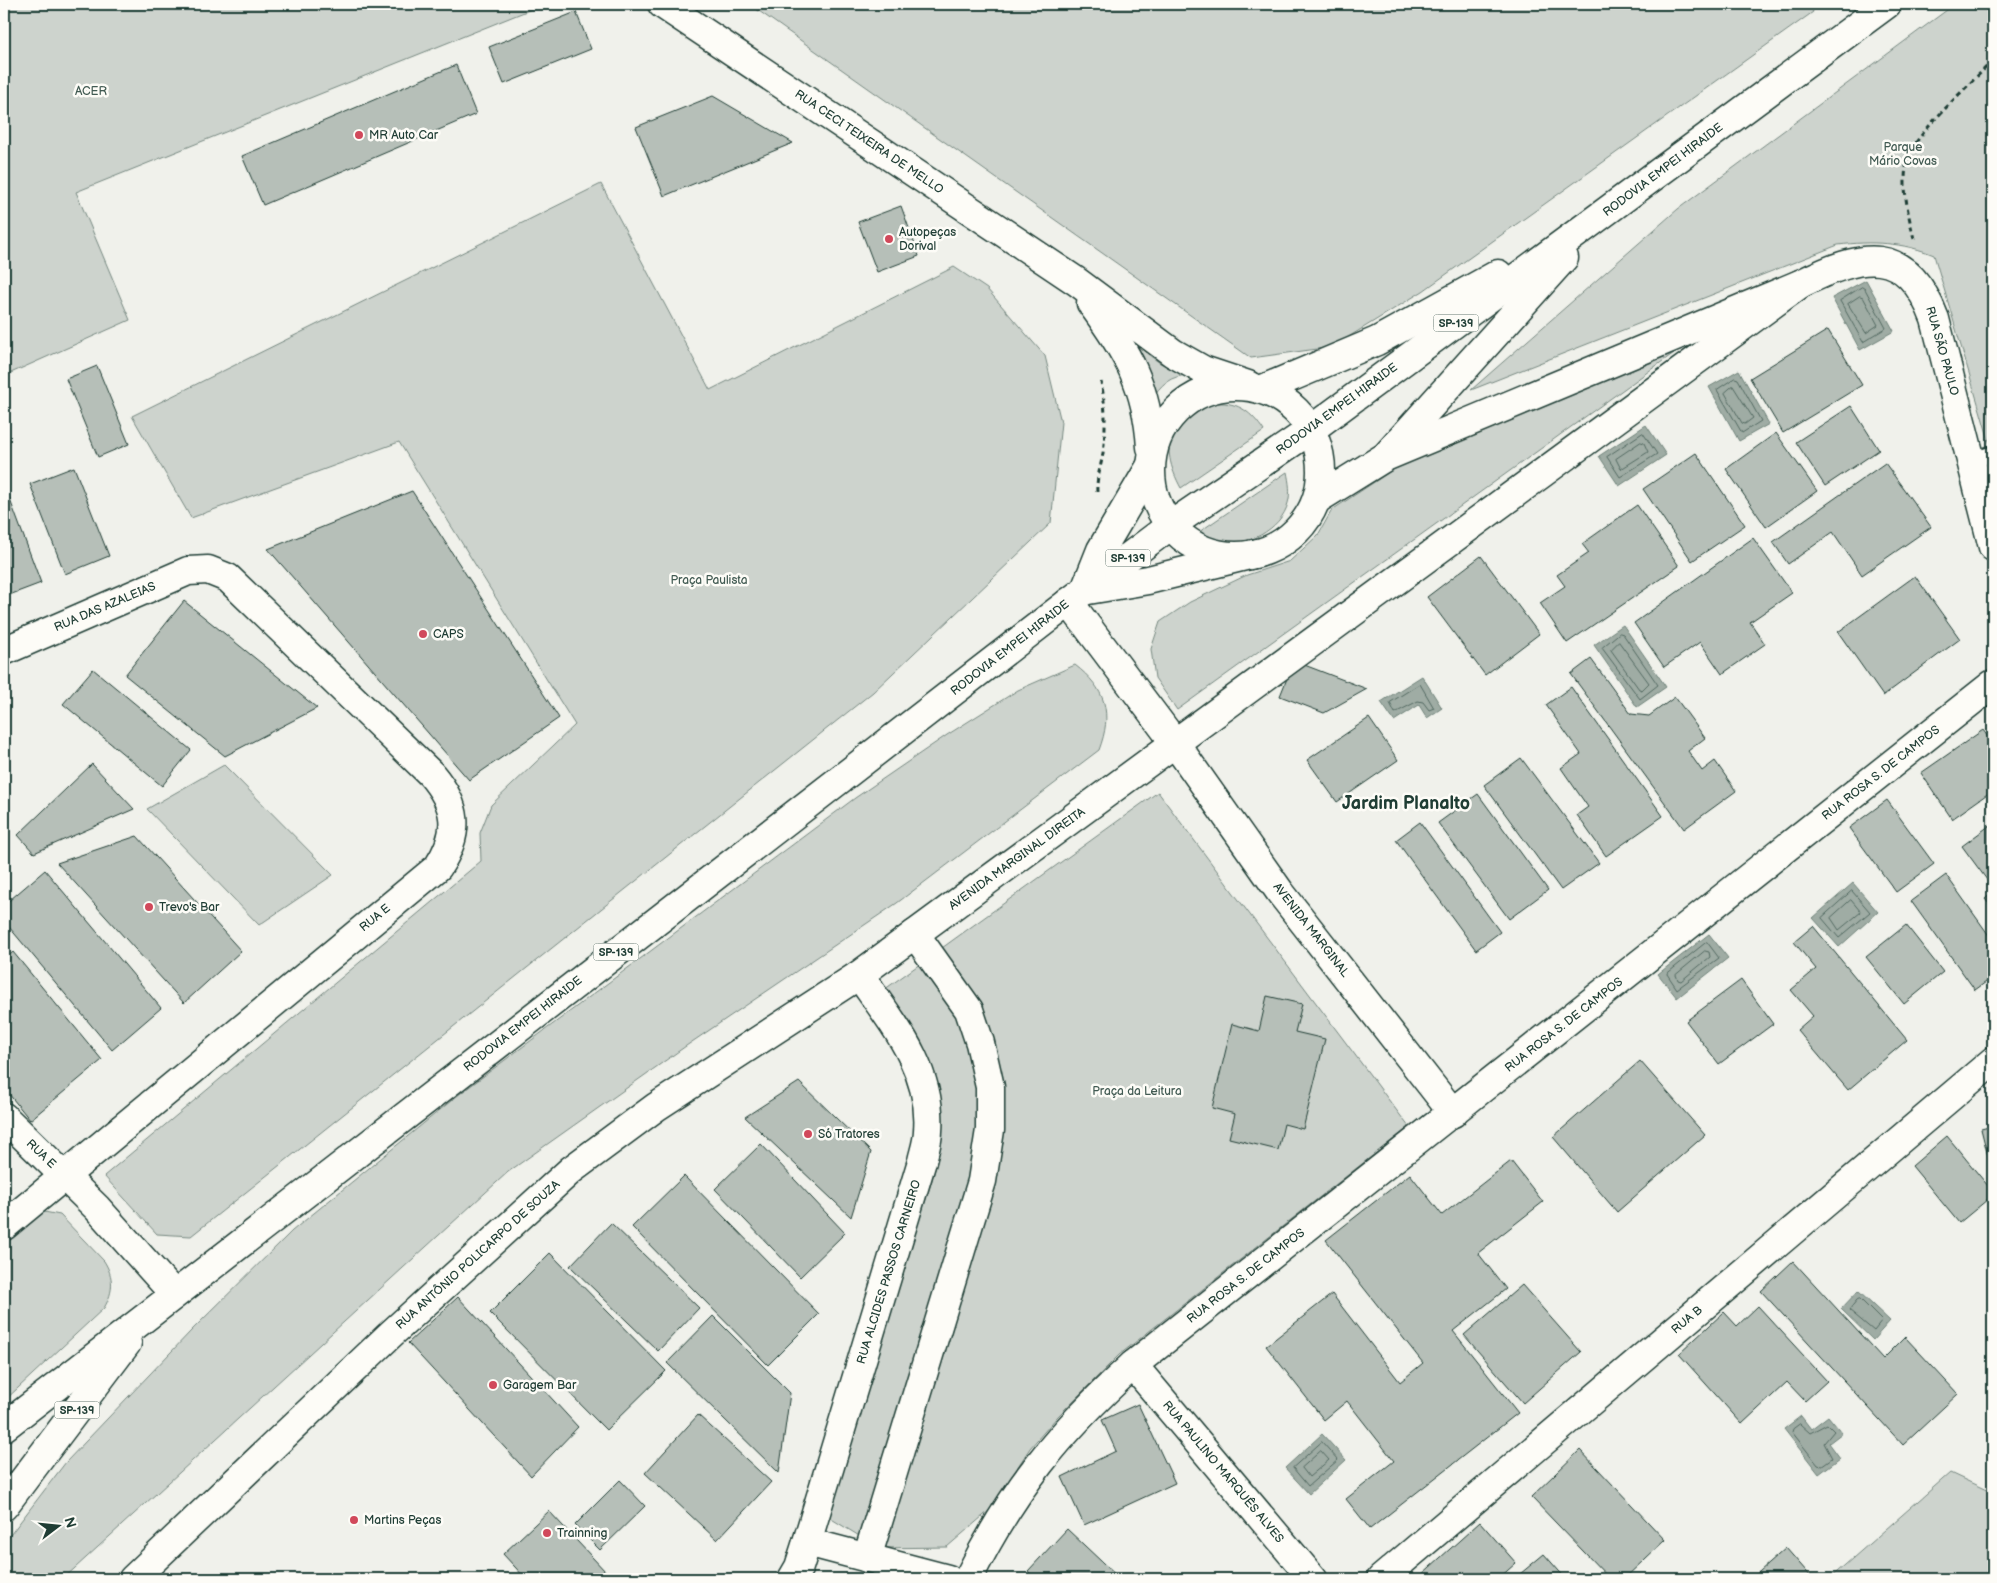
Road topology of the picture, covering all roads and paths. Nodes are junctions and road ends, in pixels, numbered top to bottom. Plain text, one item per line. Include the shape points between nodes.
1 (662, 4) edge
2 (1887, 4) edge
3 (1993, 60) edge
4 (1604, 214) junction
5 (1914, 240) dead end
6 (1076, 281) junction
7 (1800, 284) junction
8 (1099, 374) dead end
9 (1255, 387) junction
10 (1308, 431) junction
11 (1150, 457) junction
12 (1385, 457) junction
13 (1984, 468) edge
14 (1319, 498) junction
15 (1098, 502) dead end
16 (1172, 525) junction
17 (1993, 547) edge
18 (1258, 553) junction
19 (208, 570) joint
20 (1077, 596) junction
21 (4, 651) edge
22 (1993, 684) edge
23 (1175, 743) junction
24 (915, 934) junction
25 (859, 975) junction
26 (1993, 1062) edge
27 (1453, 1113) junction
28 (4, 1118) edge
29 (63, 1176) junction
30 (4, 1226) edge
31 (174, 1294) junction
32 (149, 1314) junction
33 (1133, 1365) junction
34 (4, 1427) edge
35 (4, 1506) edge
36 (807, 1542) junction
37 (867, 1558) junction
38 (133, 1579) edge
39 (792, 1579) edge
40 (948, 1579) edge
41 (968, 1579) edge
42 (1313, 1579) edge
43 (1381, 1579) edge

1 - 6 street, RUA CECI TEIXEIRA DE MELLO
2 - 4 street, RODOVIA EMPEI HIRAIDE / SP-139
3 - 5 path via 1926,130 1909,155 1906,193
4 - 9 street via 1377,341
4 - 10 street, RODOVIA EMPEI HIRAIDE / SP-139
4 - 12 street
6 - 9 street, RUA CECI TEIXEIRA DE MELLO via 1173,353 1204,370
6 - 11 street, RUA CECI TEIXEIRA DE MELLO via 1114,334 1130,363 1149,417
7 - 12 street
7 - 13 street, RUA SÃO PAULO via 1836,266 1862,261 1884,261 1909,275 1927,298
7 - 23 street, AVENIDA MARGINAL DIREITA
8 - 15 path via 1106,420 1103,455 1096,482
9 - 10 street, RUA CECI TEIXEIRA DE MELLO via 1284,401
9 - 11 street via 1213,390 1187,401 1169,418
10 - 14 street, RUA CECI TEIXEIRA DE MELLO via 1320,468
10 - 16 street, RODOVIA EMPEI HIRAIDE / SP-139
11 - 16 street, RUA CECI TEIXEIRA DE MELLO via 1154,490
11 - 20 street
12 - 14 street
13 - 17 street, RUA SÃO PAULO
14 - 18 street via 1313,511 1295,532
16 - 18 street via 1201,551 1217,557 1233,558
16 - 20 street, RODOVIA EMPEI HIRAIDE / SP-139
18 - 20 street
19 - 21 street, RUA DAS AZALEIAS via 188,571
19 - 29 street, RUA E via 228,578 431,774 453,808 454,832 448,852 438,867
20 - 23 street, AVENIDA MARGINAL
20 - 31 street, RODOVIA EMPEI HIRAIDE / SP-139
22 - 27 street, RUA ROSA S. DE CAMPOS
23 - 24 street, AVENIDA MARGINAL DIREITA
23 - 27 street, AVENIDA MARGINAL via 1280,892
24 - 25 street, AVENIDA MARGINAL DIREITA
24 - 37 street via 969,1010 990,1087 990,1130 982,1181
25 - 36 street, RUA ALCIDES PASSOS CARNEIRO via 903,1036 917,1064 926,1093 928,1130 922,1162
25 - 38 street, RUA ANTÔNIO POLICARPO DE SOUZA via 656,1107 571,1170 391,1334
26 - 43 street, RUA B
27 - 33 street, RUA ROSA S. DE CAMPOS
28 - 29 street, RUA E
29 - 30 street
29 - 31 street via 97,1208
31 - 32 street, RODOVIA EMPEI HIRAIDE / SP-139
32 - 34 street, RODOVIA EMPEI HIRAIDE / SP-139
32 - 35 street, RODOVIA EMPEI HIRAIDE / SP-139
33 - 41 street, RUA ROSA S. DE CAMPOS via 1102,1393 1034,1468 989,1536
33 - 42 street, RUA PAULINO MARQUÊS ALVES
36 - 37 street
36 - 39 street, RUA ALCIDES PASSOS CARNEIRO
37 - 40 street

